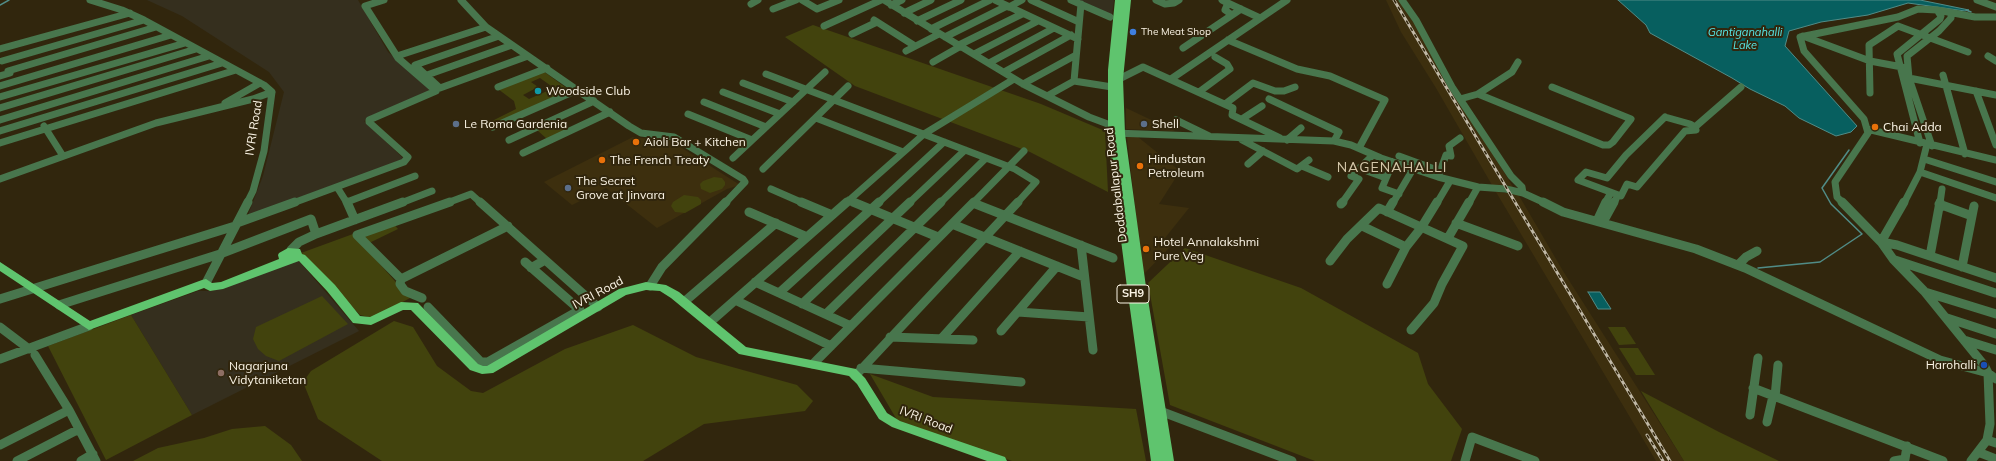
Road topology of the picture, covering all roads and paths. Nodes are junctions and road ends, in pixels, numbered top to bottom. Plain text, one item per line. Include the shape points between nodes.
1 (90, 0) edge
2 (384, 0) edge
3 (461, 0) edge
4 (758, 0) edge
5 (796, 0) edge
6 (802, 0) edge
7 (838, 0) edge
8 (881, 0) edge
9 (884, 0) edge
10 (902, 0) edge
11 (931, 0) edge
12 (961, 0) edge
13 (990, 0) edge
14 (995, 0) edge
15 (1022, 0) edge
16 (1031, 0) edge
17 (1071, 0) edge
18 (1119, 0) edge
19 (1126, 0) edge
20 (1156, 0) edge
21 (1179, 0) edge
22 (1275, 0) edge
23 (1402, 0) edge
24 (1977, 0) edge
25 (1225, 1) edge
26 (1285, 2) edge
27 (751, 4) dead end
28 (1081, 4) junction
29 (891, 5) junction
30 (1008, 7) junction
31 (1996, 7) edge
32 (1241, 9) junction
33 (773, 10) dead end
34 (1937, 10) junction
35 (130, 13) junction
36 (904, 13) junction
37 (1952, 13) junction
38 (1022, 14) junction
39 (1232, 15) junction
40 (1996, 16) edge
41 (1110, 17) dead end
42 (1260, 18) junction
43 (144, 20) junction
44 (917, 21) junction
45 (1038, 21) junction
46 (1079, 22) junction
47 (824, 26) dead end
48 (156, 27) junction
49 (486, 27) junction
50 (1054, 28) junction
51 (931, 29) junction
52 (852, 34) dead end
53 (1922, 34) junction
54 (171, 35) junction
55 (942, 35) junction
56 (1070, 35) junction
57 (499, 36) junction
58 (1803, 36) junction
59 (1078, 38) junction
60 (1931, 38) junction
61 (1228, 40) junction
62 (185, 42) junction
63 (512, 45) junction
64 (915, 46) junction
65 (960, 46) junction
66 (1183, 48) dead end
67 (0, 49) edge
68 (196, 49) junction
69 (906, 51) dead end
70 (1968, 52) dead end
71 (974, 54) junction
72 (1076, 55) junction
73 (209, 56) junction
74 (400, 56) junction
75 (528, 56) junction
76 (1988, 56) dead end
77 (1215, 57) dead end
78 (1870, 61) junction
79 (1, 62) edge
80 (933, 62) dead end
81 (1518, 62) dead end
82 (1994, 62) edge
83 (222, 63) junction
84 (989, 63) junction
85 (415, 65) junction
86 (1899, 66) junction
87 (1907, 67) junction
88 (547, 68) junction
89 (236, 70) junction
90 (9, 72) junction
91 (824, 72) dead end
92 (1004, 72) junction
93 (766, 74) dead end
94 (427, 75) junction
95 (1943, 75) dead end
96 (0, 76) edge
97 (1909, 78) junction
98 (1014, 79) junction
99 (1119, 79) junction
100 (1171, 79) junction
101 (1074, 81) junction
102 (15, 82) junction
103 (260, 83) junction
104 (743, 83) dead end
105 (1023, 84) junction
106 (1946, 85) junction
107 (0, 86) edge
108 (848, 86) dead end
109 (498, 87) dead end
110 (1112, 87) junction
111 (1295, 87) dead end
112 (1552, 87) dead end
113 (1741, 87) dead end
114 (806, 89) junction
115 (577, 90) junction
116 (21, 91) junction
117 (1976, 91) junction
118 (272, 92) junction
119 (724, 92) dead end
120 (1199, 92) junction
121 (1870, 93) dead end
122 (1478, 94) junction
123 (1996, 95) edge
124 (1047, 96) junction
125 (0, 97) edge
126 (1269, 98) dead end
127 (1460, 99) junction
128 (27, 100) junction
129 (834, 100) junction
130 (594, 101) junction
131 (231, 102) junction
132 (704, 102) dead end
133 (793, 102) junction
134 (1225, 104) junction
135 (1262, 106) dead end
136 (0, 108) edge
137 (33, 109) junction
138 (610, 112) junction
139 (688, 114) dead end
140 (780, 114) junction
141 (816, 118) junction
142 (39, 119) junction
143 (1242, 119) junction
144 (0, 120) edge
145 (1176, 120) dead end
146 (493, 127) dead end
147 (766, 127) junction
148 (1695, 127) junction
149 (1301, 128) dead end
150 (46, 129) junction
151 (1867, 129) junction
152 (1117, 130) junction
153 (0, 131) edge
154 (924, 134) junction
155 (1211, 138) junction
156 (1240, 138) junction
157 (1460, 138) dead end
158 (509, 140) dead end
159 (752, 140) junction
160 (1285, 140) junction
161 (1334, 141) junction
162 (944, 142) junction
163 (0, 143) edge
164 (1926, 144) junction
165 (1996, 145) edge
166 (1359, 148) junction
167 (965, 150) junction
168 (1024, 151) dead end
169 (1263, 151) junction
170 (903, 152) junction
171 (523, 153) dead end
172 (1965, 154) junction
173 (1373, 155) junction
174 (63, 156) junction
175 (1399, 156) dead end
176 (733, 158) dead end
177 (986, 158) junction
178 (1924, 159) junction
179 (1996, 160) edge
180 (1393, 162) junction
181 (1248, 164) dead end
182 (1008, 167) junction
183 (1359, 168) junction
184 (764, 169) dead end
185 (1414, 169) junction
186 (1920, 172) junction
187 (1439, 174) junction
188 (415, 176) dead end
189 (1328, 177) dead end
190 (1386, 178) junction
191 (0, 179) edge
192 (1450, 181) junction
193 (1996, 182) edge
194 (336, 186) junction
195 (1478, 187) junction
196 (1942, 189) dead end
197 (772, 190) dead end
198 (432, 191) dead end
199 (1523, 193) junction
200 (1399, 194) junction
201 (1613, 196) junction
202 (1996, 198) edge
203 (849, 200) junction
204 (346, 202) junction
205 (973, 203) junction
206 (1340, 204) dead end
207 (1939, 204) junction
208 (1974, 206) dead end
209 (871, 209) junction
210 (749, 212) dead end
211 (1387, 212) junction
212 (832, 215) junction
213 (1005, 215) junction
214 (1972, 216) junction
215 (893, 218) junction
216 (355, 220) junction
217 (1600, 221) junction
218 (776, 223) junction
219 (1456, 223) junction
220 (236, 224) junction
221 (952, 224) junction
222 (508, 226) junction
223 (1362, 226) junction
224 (915, 228) junction
225 (1421, 228) junction
226 (316, 234) junction
227 (807, 237) junction
228 (938, 237) junction
229 (985, 237) junction
230 (1448, 238) junction
231 (1881, 242) junction
232 (1080, 245) junction
233 (1518, 246) dead end
234 (1406, 247) junction
235 (1020, 251) junction
236 (1757, 251) dead end
237 (220, 254) junction
238 (289, 256) junction
239 (1930, 256) junction
240 (1113, 258) dead end
241 (1893, 259) junction
242 (545, 260) junction
243 (1330, 261) dead end
244 (1738, 265) junction
245 (0, 266) edge
246 (1057, 266) junction
247 (1962, 267) junction
248 (1084, 277) junction
249 (1996, 278) edge
250 (401, 279) junction
251 (756, 282) junction
252 (1387, 284) dead end
253 (208, 285) junction
254 (650, 286) junction
255 (34, 288) junction
256 (1924, 291) junction
257 (779, 293) junction
258 (1995, 293) edge
259 (0, 299) edge
260 (418, 300) junction
261 (735, 300) junction
262 (684, 302) junction
263 (802, 304) junction
264 (59, 305) junction
265 (428, 307) dead end
266 (598, 307) junction
267 (1018, 312) junction
268 (826, 314) junction
269 (1996, 314) edge
270 (1089, 317) junction
271 (1947, 318) junction
272 (709, 323) junction
273 (89, 326) junction
274 (851, 326) junction
275 (0, 327) edge
276 (442, 328) junction
277 (1411, 330) dead end
278 (1001, 331) dead end
279 (1996, 334) edge
280 (890, 337) junction
281 (941, 339) junction
282 (973, 340) dead end
283 (1964, 340) junction
284 (831, 346) junction
285 (1093, 350) dead end
286 (1996, 350) edge
287 (32, 352) junction
288 (1758, 358) dead end
289 (0, 359) edge
290 (812, 364) junction
291 (1778, 365) dead end
292 (858, 372) junction
293 (1992, 376) edge
294 (1021, 382) dead end
295 (1754, 389) junction
296 (1774, 396) junction
297 (69, 410) junction
298 (1160, 411) junction
299 (1750, 416) dead end
300 (1767, 422) dead end
301 (79, 429) junction
302 (1992, 441) edge
303 (0, 445) edge
304 (1907, 446) junction
305 (1978, 452) junction
306 (95, 458) edge
307 (1516, 458) edge
308 (1996, 459) edge
309 (17, 461) edge
310 (81, 461) edge
311 (1001, 461) edge
312 (1157, 461) edge
313 (1168, 461) edge
314 (1292, 461) edge
315 (1465, 461) edge
316 (1535, 461) edge
317 (1894, 461) edge
318 (1943, 461) edge
319 (1971, 461) edge

1 - 35 street, IVRI Road
2 - 74 street via 365,6
3 - 49 street
4 - 27 street
5 - 33 street
6 - 7 street via 817,9
8 - 47 street
9 - 29 street
10 - 29 street
11 - 36 street
12 - 44 street
13 - 51 street
14 - 30 street
15 - 30 street
16 - 46 street
17 - 28 street
18 - 110 main road, Doddaballapur Road / SH9 via 1114,37
19 - 99 main road, Doddaballapur Road / SH9
20 - 21 street via 1165,4 1174,4
22 - 26 street
23 - 127 street
24 - 31 street
25 - 32 street
25 - 39 street via 1225,10
26 - 42 street
28 - 41 street
28 - 46 street
29 - 36 street
30 - 38 street
30 - 55 street
32 - 39 street
32 - 42 street
34 - 37 street
34 - 53 street via 1940,19
34 - 58 street via 1918,9 1898,17
35 - 43 street, IVRI Road
35 - 67 street
36 - 44 street
37 - 40 street via 1975,17
37 - 60 street via 1952,18
38 - 45 street
38 - 65 street
39 - 66 street
42 - 61 street
43 - 48 street, IVRI Road
43 - 79 street
44 - 51 street
45 - 50 street
45 - 71 street
46 - 59 street
48 - 54 street, IVRI Road
48 - 90 street
49 - 57 street
49 - 74 street
50 - 56 street
50 - 84 street
51 - 55 street
52 - 64 street via 876,21
53 - 60 street
53 - 78 street via 1898,26 1869,45
53 - 86 street via 1897,54
54 - 62 street, IVRI Road
54 - 102 street
55 - 64 street
55 - 65 street
56 - 59 street
56 - 92 street
57 - 63 street
57 - 85 street
58 - 78 street
58 - 151 street via 1800,37 1804,51 1864,119
59 - 72 street
60 - 70 street
60 - 87 street via 1906,56
61 - 100 street
61 - 166 street via 1297,69 1330,76 1385,100
62 - 68 street, IVRI Road
62 - 116 street
63 - 75 street
63 - 94 street
64 - 69 street
65 - 71 street
65 - 80 street
68 - 73 street, IVRI Road
68 - 128 street
71 - 84 street
72 - 101 street
72 - 105 street
73 - 83 street, IVRI Road
73 - 137 street
74 - 85 street
74 - 194 street via 436,91 369,122 408,157 404,162
75 - 88 street
75 - 94 street via 440,88
76 - 82 street
77 - 120 street via 1227,64 1230,69
78 - 86 street
78 - 121 street
79 - 90 street
81 - 122 street via 1512,72
83 - 89 street, IVRI Road
83 - 142 street
84 - 92 street
85 - 94 street
86 - 87 street
86 - 164 street
87 - 97 street
88 - 109 street
88 - 115 street
89 - 103 street, IVRI Road
89 - 150 street
90 - 96 street
90 - 102 street
91 - 114 street
92 - 98 street
93 - 114 street
95 - 106 street
97 - 106 street
97 - 164 street
98 - 105 street
98 - 154 street
99 - 100 street via 1143,67
99 - 152 main road, Doddaballapur Road / SH9
100 - 120 street
101 - 110 street
101 - 124 street
102 - 107 street
102 - 116 street
103 - 118 street, IVRI Road
103 - 131 street
104 - 133 street
105 - 124 street
106 - 117 street
106 - 172 street
108 - 129 street
110 - 152 main road, Doddaballapur Road / SH9
111 - 134 street via 1275,91 1254,83
112 - 122 street via 1631,119 1613,142 1603,145
113 - 148 street
114 - 129 street
114 - 133 street
115 - 130 street
115 - 146 street
116 - 125 street
116 - 128 street
117 - 123 street
117 - 165 street
118 - 131 street
118 - 220 street, IVRI Road via 259,172 253,191
119 - 140 street
120 - 134 street
122 - 127 street
124 - 152 street
126 - 161 street via 1339,132
127 - 199 street via 1511,176 1522,187
128 - 136 street
128 - 137 street
129 - 141 street
129 - 154 street
130 - 138 street
130 - 158 street
131 - 174 street via 156,123
132 - 147 street
133 - 140 street
134 - 143 street via 1233,108 1232,115
135 - 143 street
137 - 142 street
137 - 144 street
138 - 171 street
138 - 254 street via 641,133 674,137 745,182 667,262
139 - 159 street
140 - 147 street
141 - 170 street
141 - 184 street
142 - 150 street
142 - 153 street
143 - 160 street
145 - 155 street
147 - 159 street
148 - 201 street via 1696,130 1685,131 1678,138 1637,187 1627,184 1621,196
148 - 201 street via 1665,117 1607,178 1586,172 1578,179
149 - 160 street
150 - 163 street
150 - 174 street
151 - 164 street
151 - 231 street via 1868,133 1835,182 1837,197
152 - 155 street
152 - 298 main road, Doddaballapur Road / SH9
152 - 312 main road, Doddaballapur Road / SH9 via 1132,287
154 - 162 street
154 - 170 street
155 - 156 street
156 - 160 street
156 - 169 street
157 - 187 street via 1449,146 1451,156 1446,155
159 - 176 street
160 - 161 street
161 - 166 street
162 - 167 street
162 - 209 street
164 - 172 street
164 - 178 street
166 - 173 street
167 - 177 street
167 - 215 street
168 - 182 street
169 - 181 street
169 - 189 street via 1297,169 1306,163
170 - 203 street
172 - 179 street
173 - 180 street
173 - 183 street
174 - 191 street
175 - 187 street
177 - 182 street
177 - 224 street
178 - 186 street
178 - 193 street
180 - 185 street
180 - 190 street
182 - 205 street
182 - 213 street via 1036,182
183 - 190 street
183 - 206 street via 1351,176 1359,179
185 - 187 street
185 - 200 street
186 - 202 street
186 - 231 street
187 - 192 street
188 - 204 street
190 - 200 street via 1382,188
192 - 195 street
192 - 225 street
194 - 204 street
194 - 220 street
195 - 199 street
195 - 219 street
196 - 207 street
197 - 212 street
198 - 216 street
199 - 217 street via 1563,212
200 - 211 street
201 - 217 street
203 - 209 street
203 - 212 street
204 - 216 street
205 - 213 street
205 - 221 street
207 - 214 street
207 - 239 street
208 - 214 street
209 - 215 street
209 - 257 street
210 - 218 street
211 - 223 street via 1380,208
211 - 225 street
212 - 227 street
213 - 229 street
213 - 232 street
214 - 247 street
215 - 224 street
215 - 263 street
216 - 226 street
217 - 244 street via 1696,249
218 - 227 street
218 - 262 street
219 - 230 street
219 - 233 street
220 - 237 street, IVRI Road
220 - 255 street
221 - 228 street
221 - 229 street
222 - 242 street
222 - 250 street
222 - 250 street via 474,194 467,194 357,235
223 - 234 street
223 - 243 street via 1347,239
224 - 228 street
224 - 268 street
225 - 230 street
225 - 234 street
226 - 237 street via 311,219
226 - 238 street via 299,242
227 - 251 street
228 - 274 street
229 - 235 street
229 - 280 street
230 - 277 street via 1463,246 1463,249 1434,303
231 - 239 street
231 - 241 street
232 - 240 street
232 - 248 street
234 - 252 street
235 - 246 street
235 - 281 street
236 - 244 street
237 - 253 street, IVRI Road
237 - 264 street
238 - 253 main road via 223,285
238 - 260 main road via 301,257 359,321 371,321
239 - 247 street
241 - 256 street
241 - 258 street
242 - 266 street
242 - 276 street via 528,265 580,310 484,364
244 - 293 street via 1940,360
245 - 255 main road
246 - 248 street
246 - 267 street
247 - 249 street
248 - 270 street
250 - 260 street via 405,291
251 - 257 street
251 - 261 street
253 - 273 main road
254 - 262 main road, IVRI Road via 662,288
254 - 266 main road, IVRI Road via 623,292
255 - 259 street
255 - 264 main road
256 - 269 street
256 - 271 street
257 - 263 street
260 - 276 main road, IVRI Road via 416,307
261 - 272 street
261 - 284 street
262 - 272 main road, IVRI Road
263 - 268 street
264 - 273 main road
265 - 276 street
266 - 276 main road, IVRI Road via 489,370 474,367
267 - 270 street
267 - 278 street
268 - 274 street
270 - 285 street
271 - 279 street
271 - 283 street
272 - 290 main road, IVRI Road via 743,351
273 - 287 street
274 - 284 street
275 - 287 street
280 - 281 street
280 - 292 street
281 - 282 street
283 - 286 street
283 - 293 street
284 - 290 street
287 - 289 street
287 - 297 street
288 - 295 street
290 - 292 main road, IVRI Road
291 - 296 street
292 - 294 street
292 - 311 main road, IVRI Road via 883,416 896,424
293 - 302 street
295 - 296 street
295 - 299 street
296 - 300 street
296 - 304 street
297 - 301 street
297 - 303 street
298 - 313 main road, Doddaballapur Road / SH9
298 - 314 street
301 - 306 street
301 - 309 street
302 - 305 street
304 - 317 street via 1905,459
304 - 318 street
305 - 308 street
305 - 319 street
306 - 310 street
307 - 315 street via 1472,437
307 - 316 street

